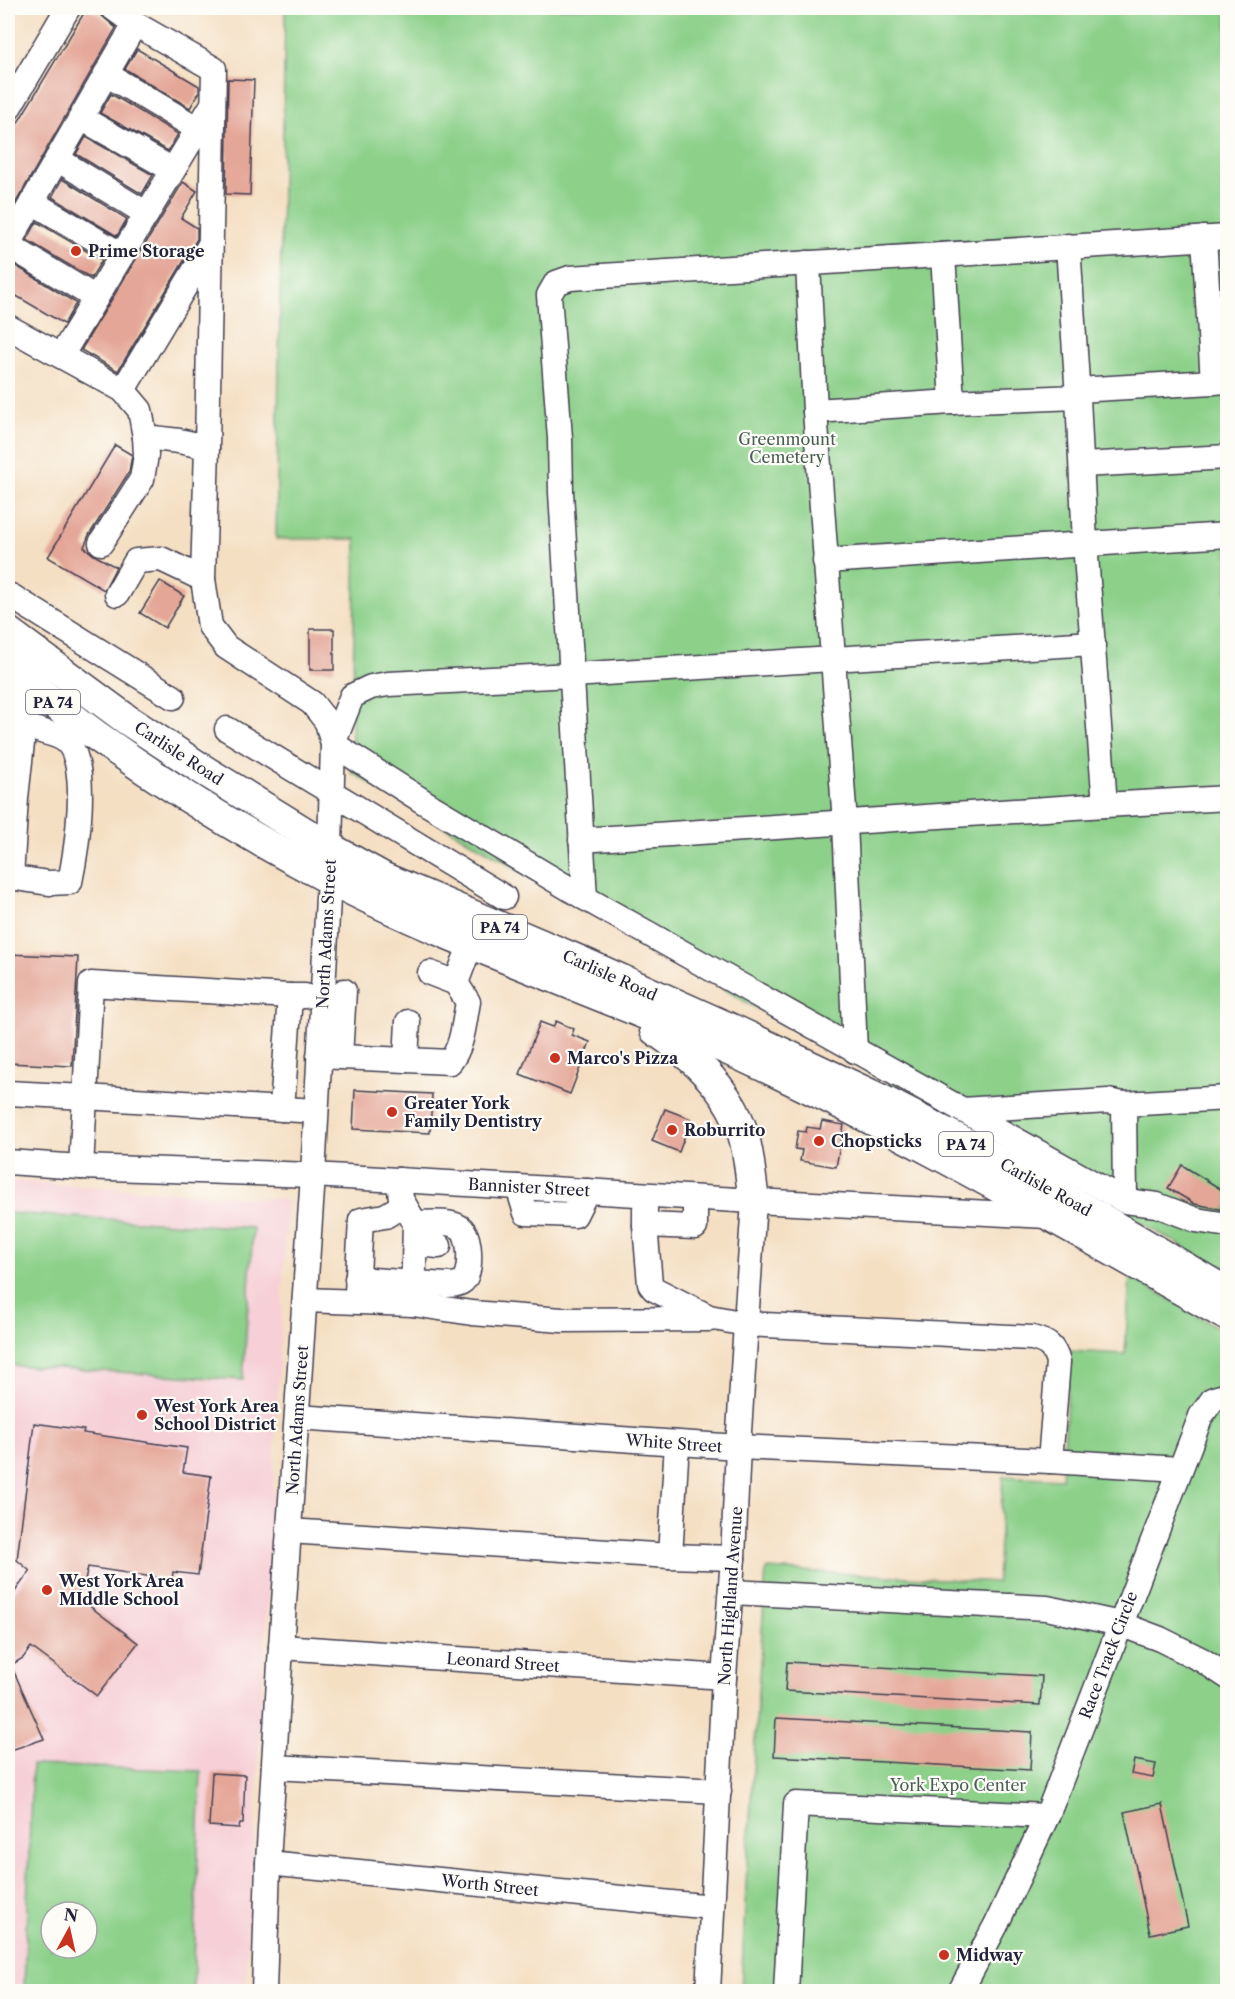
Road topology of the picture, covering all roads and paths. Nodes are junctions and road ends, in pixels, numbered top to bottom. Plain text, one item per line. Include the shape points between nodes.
1 (68, 8) edge
2 (112, 8) edge
3 (135, 24) junction
4 (106, 74) junction
5 (213, 102) junction
6 (8, 109) edge
7 (81, 118) junction
8 (198, 129) junction
9 (57, 159) junction
10 (173, 170) junction
11 (32, 202) junction
12 (147, 214) junction
13 (1216, 237) edge
14 (212, 242) junction
15 (8, 245) edge
16 (1068, 246) junction
17 (122, 255) junction
18 (943, 255) junction
19 (808, 263) junction
20 (96, 298) junction
21 (8, 327) edge
22 (62, 356) junction
23 (1220, 381) edge
24 (123, 390) junction
25 (1077, 393) junction
26 (952, 402) junction
27 (815, 411) junction
28 (145, 437) junction
29 (207, 447) junction
30 (1227, 457) edge
31 (1082, 465) junction
32 (1227, 535) edge
33 (101, 543) dead end
34 (1085, 543) junction
35 (825, 561) junction
36 (203, 579) junction
37 (117, 594) dead end
38 (8, 600) edge
39 (8, 632) edge
40 (1093, 643) junction
41 (832, 660) junction
42 (18, 675) edge
43 (572, 675) junction
44 (174, 697) dead end
45 (11, 713) edge
46 (227, 729) dead end
47 (333, 744) junction
48 (332, 792) junction
49 (1227, 798) edge
50 (1105, 805) junction
51 (844, 823) junction
52 (581, 840) junction
53 (330, 848) junction
54 (9, 877) edge
55 (329, 879) junction
56 (504, 897) dead end
57 (585, 898) junction
58 (471, 943) junction
59 (430, 973) dead end
60 (456, 983) junction
61 (290, 996) junction
62 (333, 1001) junction
63 (613, 1001) junction
64 (408, 1022) dead end
65 (855, 1051) junction
66 (330, 1056) junction
67 (406, 1060) junction
68 (8, 1093) edge
69 (85, 1097) junction
70 (1227, 1098) edge
71 (1124, 1104) junction
72 (282, 1109) junction
73 (962, 1110) junction
74 (316, 1111) junction
75 (8, 1162) edge
76 (81, 1167) junction
77 (313, 1175) junction
78 (399, 1180) junction
79 (646, 1194) junction
80 (695, 1197) junction
81 (753, 1201) junction
82 (1125, 1201) junction
83 (1050, 1216) junction
84 (411, 1224) junction
85 (645, 1225) junction
86 (1227, 1225) edge
87 (1186, 1269) junction
88 (357, 1291) junction
89 (413, 1293) junction
90 (1227, 1293) edge
91 (305, 1300) junction
92 (1227, 1316) edge
93 (714, 1319) junction
94 (746, 1324) junction
95 (1227, 1395) edge
96 (297, 1417) junction
97 (676, 1443) junction
98 (738, 1447) junction
99 (1050, 1461) junction
100 (1180, 1469) junction
101 (289, 1531) junction
102 (670, 1556) junction
103 (733, 1558) junction
104 (731, 1592) junction
105 (1120, 1624) junction
106 (281, 1647) junction
107 (724, 1677) junction
108 (1227, 1677) edge
109 (274, 1767) junction
110 (718, 1791) junction
111 (1047, 1816) junction
112 (268, 1863) junction
113 (712, 1908) junction
114 (264, 1992) edge
115 (708, 1992) edge
116 (786, 1992) edge
117 (960, 1992) edge

1 - 6 street
2 - 3 street
3 - 4 street
3 - 5 street via 214,69
4 - 7 street
4 - 8 street
5 - 8 street
5 - 14 street
7 - 9 street
7 - 10 street
8 - 10 street
9 - 11 street
9 - 12 street
10 - 12 street
11 - 15 street
11 - 17 street
12 - 17 street
13 - 16 street
13 - 23 street
14 - 24 street
14 - 29 street
15 - 20 street
16 - 18 street
16 - 25 street
17 - 20 street
18 - 19 street
18 - 26 street
19 - 27 street
19 - 43 street via 570,278 556,283 549,295
20 - 22 street
21 - 22 street
22 - 24 street
23 - 25 street
24 - 28 street via 140,410
25 - 26 street
25 - 31 street
26 - 27 street
27 - 35 street
28 - 29 street
28 - 33 street via 142,479
29 - 36 street
30 - 31 street
31 - 34 street
32 - 34 street
34 - 35 street
34 - 40 street
35 - 41 street
36 - 37 street via 161,560 136,561
36 - 47 street via 210,626 226,646 312,703 327,722
38 - 44 street via 11,596
39 - 53 main road, Carlisle Road / PA 74 via 205,771
40 - 41 street
40 - 50 street
41 - 43 street
41 - 51 street
42 - 45 street
42 - 55 main road, Carlisle Road / PA 74 via 167,785 245,834
43 - 47 street via 370,687 352,696
43 - 52 street
45 - 54 street via 22,743
45 - 54 street via 31,727 66,741 76,758 80,789 77,846 70,882
46 - 48 street
47 - 48 street, North Adams Street
47 - 57 street
48 - 53 street, North Adams Street
48 - 56 street
49 - 50 street
50 - 51 street
51 - 52 street
51 - 65 street
52 - 57 street
53 - 55 street, North Adams Street
53 - 87 main road, Carlisle Road / PA 74 via 384,878 673,1002 882,1100 1004,1163
55 - 58 main road, Carlisle Road / PA 74
55 - 62 street, North Adams Street
57 - 65 street
58 - 60 street
58 - 63 main road, Carlisle Road / PA 74
59 - 60 street
60 - 67 street via 468,1002 455,1055 450,1062
61 - 62 street
61 - 69 street via 91,984
61 - 72 street
62 - 66 street, North Adams Street
63 - 81 main road via 675,1044 728,1101 739,1121
63 - 83 main road, Carlisle Road / PA 74 via 805,1087
64 - 67 street
65 - 73 street
66 - 67 street
66 - 74 street, North Adams Street
68 - 69 street
69 - 72 street
69 - 76 street
70 - 71 street
71 - 73 street via 1108,1101
71 - 82 street
72 - 74 street
73 - 82 street
74 - 77 street, North Adams Street
75 - 76 street, Bannister Street
76 - 77 street, Bannister Street
77 - 78 street, Bannister Street
77 - 91 street, North Adams Street
78 - 79 street, Bannister Street
78 - 84 street via 401,1199
79 - 80 street, Bannister Street
79 - 85 street
80 - 81 street, Bannister Street
80 - 85 street via 695,1227
81 - 83 street, Bannister Street
81 - 94 street, North Highland Avenue
82 - 86 street via 1157,1205 1196,1220
83 - 87 main road via 1092,1222
83 - 92 main road, Carlisle Road / PA 74
84 - 88 street via 385,1216 361,1220
84 - 89 street
84 - 89 street via 455,1248 469,1268 465,1279 457,1285
85 - 93 street via 650,1284
87 - 90 main road, Carlisle Road / PA 74
88 - 89 street
88 - 91 street
89 - 93 street via 472,1313 562,1320
91 - 96 street, North Adams Street
93 - 94 street
94 - 98 street, North Highland Avenue
94 - 99 street via 1044,1341 1055,1350 1058,1362
95 - 100 street, Race Track Circle via 1213,1399 1201,1416
96 - 97 street, White Street
96 - 101 street, North Adams Street
97 - 98 street, White Street
97 - 102 street
98 - 99 street, White Street
98 - 103 street, North Highland Avenue
99 - 100 street, White Street
100 - 105 street, Race Track Circle
101 - 102 street
101 - 106 street, North Adams Street
102 - 103 street
103 - 104 street, North Highland Avenue
104 - 105 street via 1047,1608
104 - 107 street, North Highland Avenue
105 - 108 street via 1161,1639
105 - 111 street, Race Track Circle
106 - 107 street, Leonard Street
106 - 109 street, North Adams Street
107 - 110 street, North Highland Avenue
109 - 110 street
109 - 112 street, North Adams Street
110 - 113 street, North Highland Avenue
111 - 116 street via 796,1804
111 - 117 street, Race Track Circle via 996,1926
112 - 113 street, Worth Street
112 - 114 street, North Adams Street
113 - 115 street, North Highland Avenue

